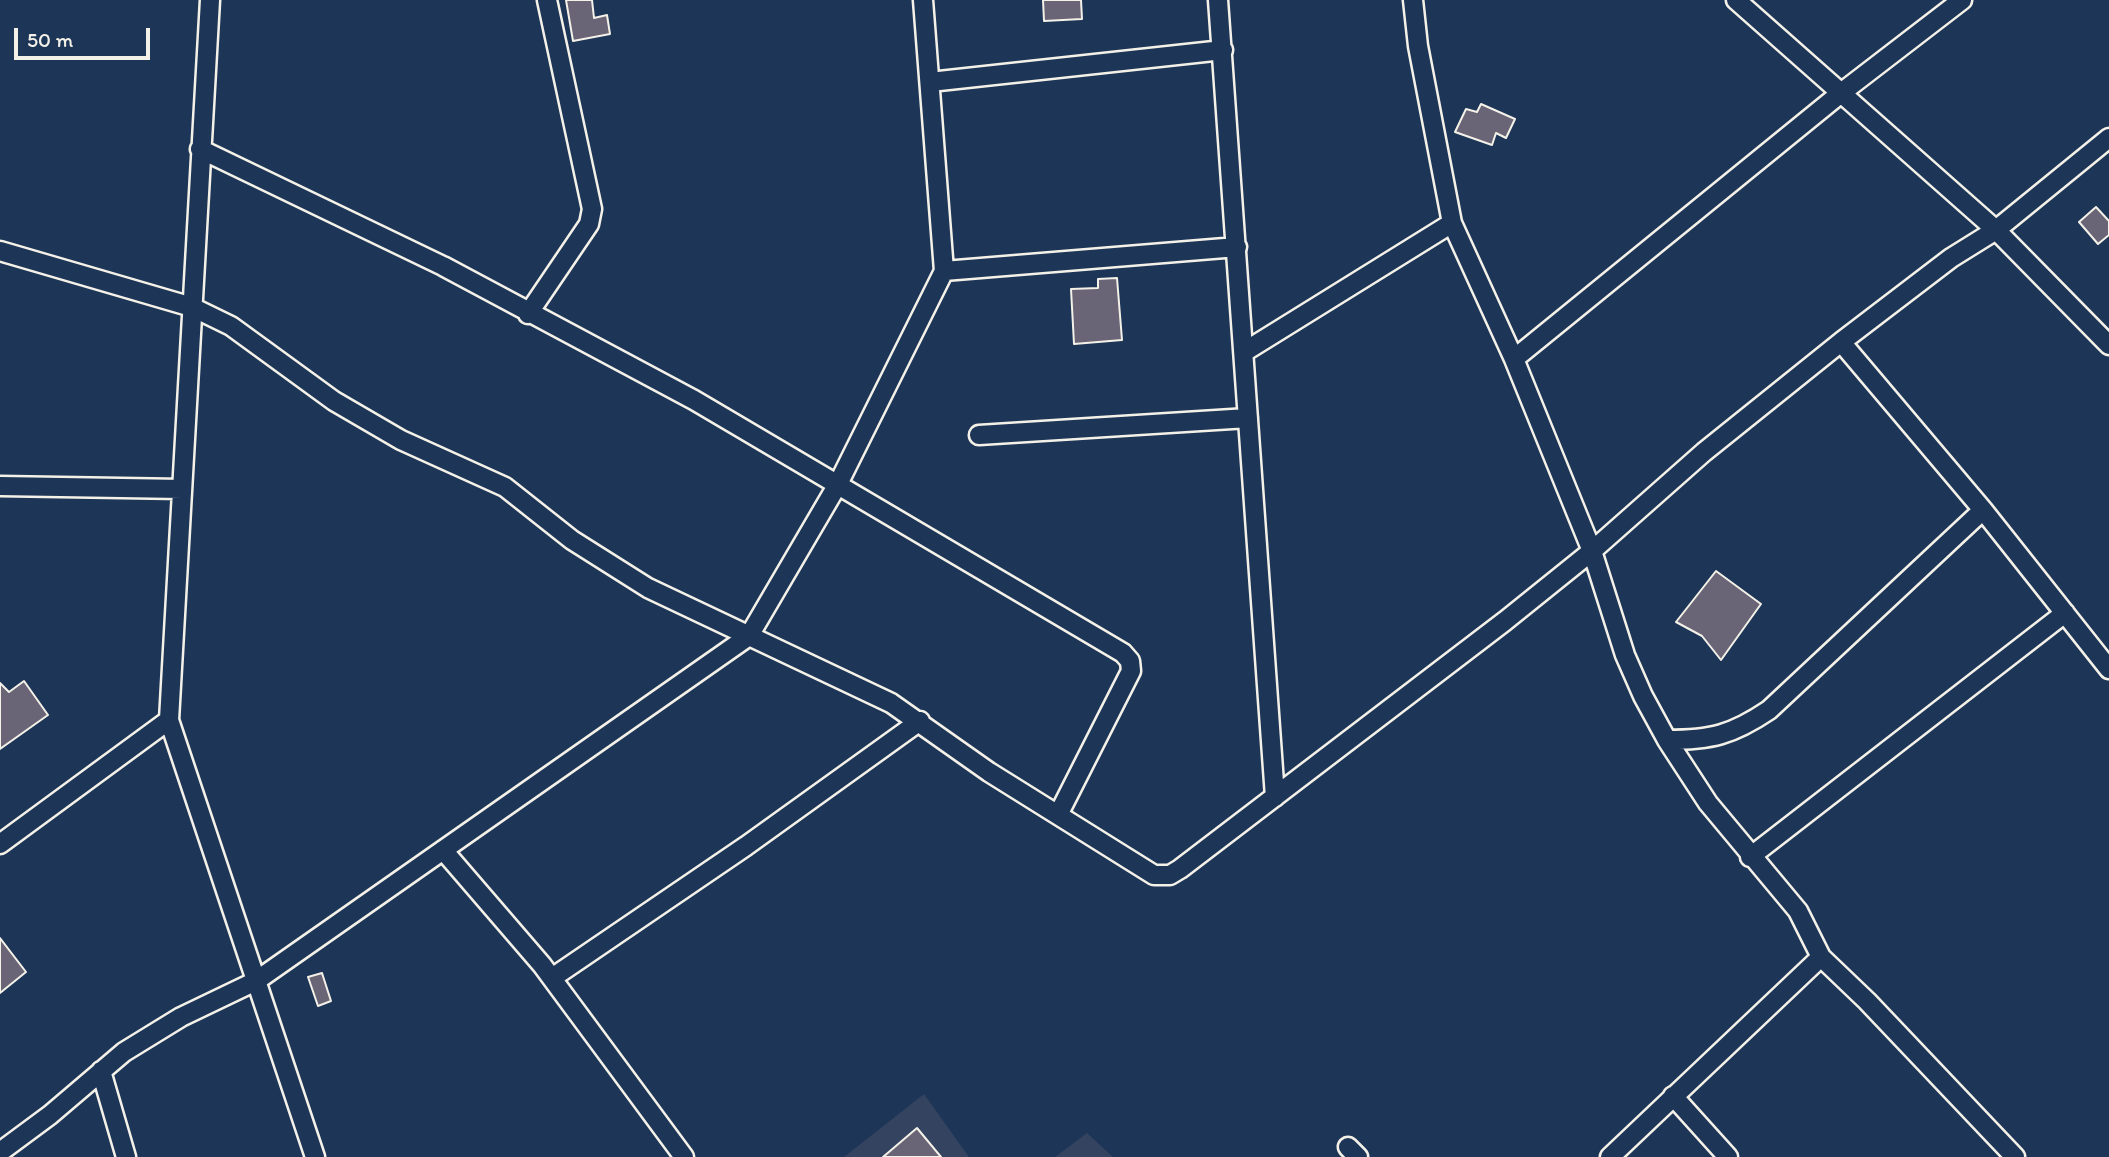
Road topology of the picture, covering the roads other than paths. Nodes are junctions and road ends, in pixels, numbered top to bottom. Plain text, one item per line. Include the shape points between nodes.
1 (209, 0) edge
2 (547, 0) edge
3 (923, 0) edge
4 (1218, 0) edge
5 (1413, 0) edge
6 (1737, 0) edge
7 (1962, 0) edge
8 (1223, 50) junction
9 (930, 82) junction
10 (1841, 93) junction
11 (2109, 138) edge
12 (201, 149) junction
13 (1452, 223) junction
14 (1996, 230) junction
15 (1237, 247) junction
16 (0, 251) edge
17 (944, 271) junction
18 (192, 307) junction
19 (528, 314) junction
20 (1841, 342) junction
21 (2109, 345) edge
22 (1244, 352) junction
23 (1514, 359) junction
24 (1248, 418) junction
25 (979, 435) dead end
26 (838, 484) junction
27 (0, 485) edge
28 (182, 489) junction
29 (1983, 510) junction
30 (1592, 551) junction
31 (2065, 613) junction
32 (749, 636) junction
33 (2109, 669) edge
34 (169, 720) junction
35 (920, 721) junction
36 (1667, 740) junction
37 (1275, 797) junction
38 (1058, 816) junction
39 (0, 844) edge
40 (443, 850) junction
41 (1750, 857) junction
42 (1821, 957) junction
43 (552, 978) junction
44 (256, 981) junction
45 (102, 1071) junction
46 (1674, 1096) junction
47 (0, 1152) edge
48 (126, 1157) edge
49 (315, 1157) edge
50 (684, 1157) edge
51 (1610, 1157) edge
52 (1728, 1157) edge
53 (2015, 1157) edge

1 - 12 street
2 - 19 street via 592,209 589,224
3 - 9 street
4 - 8 street
5 - 13 street
6 - 10 street
7 - 10 street
8 - 9 street
8 - 15 street
9 - 17 street
10 - 14 street
10 - 23 street
11 - 14 street
12 - 18 street
12 - 19 street via 443,266
13 - 22 street
13 - 23 street
14 - 20 street via 1951,258
14 - 21 street
15 - 17 street
15 - 22 street
16 - 18 street
17 - 26 street
18 - 28 street
18 - 32 street via 231,326 334,401 392,435 505,487 572,540 648,588
19 - 26 street via 694,400
20 - 29 street
20 - 30 street via 1704,452
22 - 24 street
23 - 30 street
24 - 25 street
24 - 37 street
26 - 32 street
26 - 38 street via 1124,653 1130,661 1131,671
27 - 28 street
28 - 34 street
29 - 31 street
29 - 36 street via 1769,710 1731,733 1705,740
30 - 36 street via 1625,655
30 - 37 street
31 - 33 street
31 - 41 street
32 - 35 street via 844,678
32 - 40 street
34 - 39 street
34 - 44 street
35 - 38 street
35 - 43 street
36 - 41 street
37 - 38 street via 1180,869 1162,876
40 - 43 street
40 - 44 street
41 - 42 street via 1798,911
42 - 46 street
42 - 53 street
43 - 50 street
44 - 45 street via 181,1017
44 - 49 street
45 - 47 street
45 - 48 street
46 - 51 street
46 - 52 street

